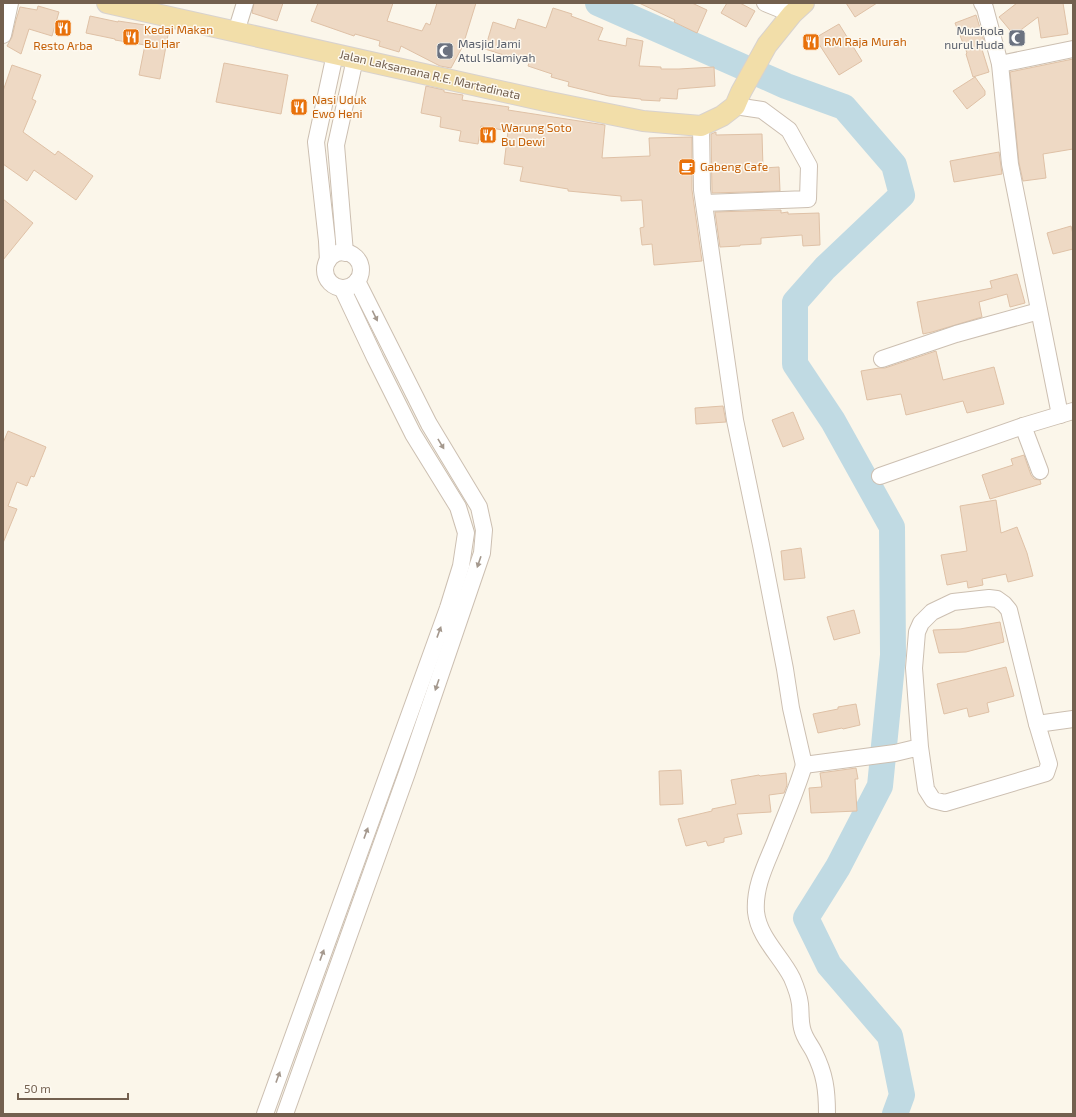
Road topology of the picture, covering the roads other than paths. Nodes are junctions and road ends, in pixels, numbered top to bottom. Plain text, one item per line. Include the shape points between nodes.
1 (10, 3) edge
2 (107, 3) edge
3 (245, 3) edge
4 (765, 3) edge
5 (982, 3) edge
6 (798, 9) edge
7 (236, 32) junction
8 (3, 35) edge
9 (1073, 49) edge
10 (335, 54) junction
11 (355, 59) junction
12 (1000, 64) junction
13 (738, 99) junction
14 (701, 126) junction
15 (704, 203) junction
16 (345, 253) junction
17 (328, 261) junction
18 (358, 281) junction
19 (342, 288) junction
20 (1039, 311) junction
21 (882, 359) dead end
22 (1066, 413) edge
23 (429, 424) junction
24 (1023, 426) junction
25 (413, 434) junction
26 (1040, 471) dead end
27 (880, 476) dead end
28 (1073, 719) edge
29 (1037, 724) junction
30 (920, 747) junction
31 (391, 765) junction
32 (804, 765) junction
33 (407, 772) junction
34 (267, 1107) edge
35 (286, 1110) edge
36 (827, 1114) edge

1 - 8 street
2 - 7 main road, Jalan Laksamana R.E. Martadinata
3 - 7 street
4 - 6 street
5 - 12 street
6 - 13 main road via 767,45
7 - 10 main road, Jalan Laksamana R.E. Martadinata
9 - 12 street
10 - 11 main road, Jalan Laksamana R.E. Martadinata
10 - 17 street via 316,142
11 - 14 main road, Jalan Laksamana R.E. Martadinata via 643,121
11 - 16 street via 336,145
12 - 20 street via 1010,164
13 - 14 main road via 722,116
13 - 15 street via 762,110 789,130 809,166 808,199
14 - 15 street
15 - 32 street via 735,420
16 - 17 street via 338,253
16 - 18 street via 356,258 359,263 361,269
17 - 19 street via 325,266 327,279 336,287
18 - 19 street via 348,288
18 -> 23 street
19 - 25 street
20 - 21 street via 956,334
20 - 22 street
22 - 24 street
23 - 25 street
23 -> 33 street via 479,507 484,530 482,553
24 - 26 street
24 - 27 street
31 -> 25 street via 462,566 466,533 458,507
28 - 29 street
29 - 30 street via 1049,764 1046,773 945,803 933,800 926,789
29 - 30 street via 1009,610 997,599 953,602 932,612 921,623 917,632 914,668
30 - 32 street via 895,753
31 - 33 street
34 -> 31 street
32 - 36 street via 757,889 756,912 763,934 792,979 800,1004 805,1038 822,1070 827,1094
33 - 35 street
34 - 35 street

